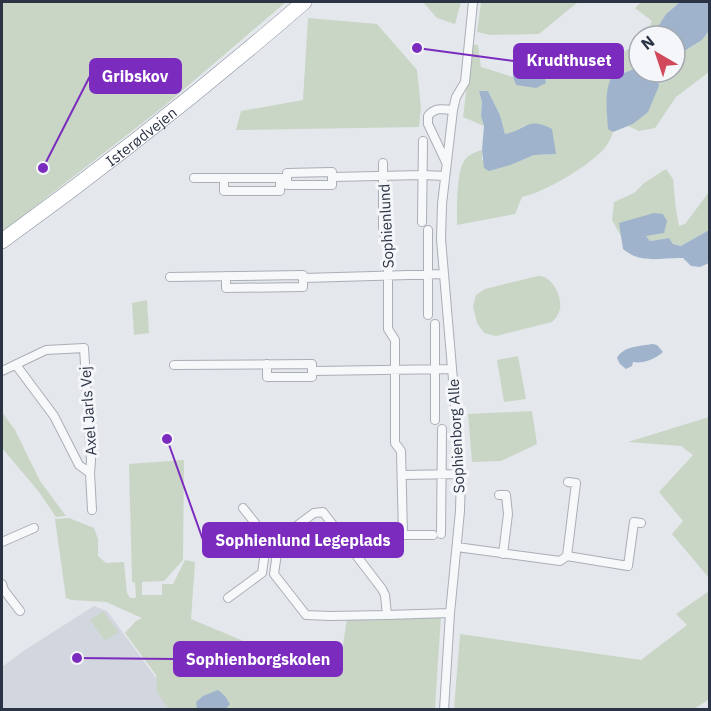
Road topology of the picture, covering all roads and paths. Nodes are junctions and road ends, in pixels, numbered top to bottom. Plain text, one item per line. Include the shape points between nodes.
1 (304, 2) edge
2 (473, 2) edge
3 (453, 110) junction
4 (423, 141) dead end
5 (446, 162) junction
6 (383, 163) dead end
7 (423, 175) junction
8 (383, 176) junction
9 (445, 176) junction
10 (195, 178) dead end
11 (2, 241) edge
12 (444, 274) junction
13 (388, 275) junction
14 (428, 275) junction
15 (170, 277) dead end
16 (428, 315) dead end
17 (435, 324) dead end
18 (16, 364) junction
19 (267, 364) junction
20 (174, 365) dead end
21 (395, 369) junction
22 (435, 369) junction
23 (452, 369) junction
24 (2, 370) edge
25 (312, 371) junction
26 (435, 420) dead end
27 (442, 429) dead end
28 (90, 473) junction
29 (460, 474) junction
30 (402, 475) junction
31 (442, 475) junction
32 (568, 482) dead end
33 (499, 495) dead end
34 (243, 508) dead end
35 (92, 510) dead end
36 (641, 523) dead end
37 (34, 528) dead end
38 (263, 533) junction
39 (283, 536) junction
40 (2, 542) edge
41 (457, 547) junction
42 (503, 554) junction
43 (567, 556) junction
44 (258, 576) junction
45 (278, 579) junction
46 (2, 584) edge
47 (228, 598) dead end
48 (20, 611) dead end
49 (450, 613) junction
50 (387, 615) junction
51 (444, 710) edge

1 - 11 highway, Isterødvejen via 167,115
2 - 3 street, Sophienborg Alle via 465,82
3 - 5 street, Sophienborg Alle
3 - 5 street, Sophienborg Alle via 433,110 428,116
4 - 7 street
5 - 9 street, Sophienborg Alle
6 - 8 street, Sophienlund
7 - 8 street, Sophienlund
7 - 9 street, Sophienlund
7 - 14 street
8 - 10 street, Sophienlund via 332,177 332,185 287,185 283,178 280,191 224,191 224,178
8 - 13 street, Sophienlund
9 - 12 street, Sophienborg Alle via 441,239
12 - 14 street, Sophienlund
12 - 23 street, Sophienborg Alle
13 - 14 street, Sophienlund
13 - 15 street, Sophienlund
13 - 21 street, Sophienlund via 388,329 395,340
14 - 16 street
17 - 22 street
18 - 24 street, Axel Jarls Vej
18 - 28 street, Axel Jarls Vej via 54,417 78,465
18 - 28 street, Axel Jarls Vej via 46,350 84,348
19 - 20 street
19 - 25 street via 312,364
19 - 25 street via 267,377 312,377
21 - 22 street
21 - 25 street
21 - 30 street, Sophienlund via 395,443 401,451
22 - 23 street
22 - 26 street
23 - 29 street, Sophienborg Alle
27 - 31 street, Sophienlund
28 - 35 street, Axel Jarls Vej
29 - 31 street
29 - 41 street, Sophienborg Alle
30 - 31 street
30 - 31 street, Sophienlund via 403,535 437,534
32 - 43 street via 576,483
33 - 42 street via 506,495 508,514
34 - 38 street
36 - 43 street via 634,522 628,566
37 - 40 street
38 - 39 street
38 - 44 street via 267,538 262,573
39 - 45 street via 279,539 274,574
39 - 50 street via 314,513 323,512 382,589
41 - 42 street
41 - 49 street, Sophienborg Alle
42 - 43 street via 560,561
44 - 45 street
44 - 47 street
45 - 50 street via 306,615
46 - 48 street
49 - 50 street
49 - 51 street, Sophienborg Alle

